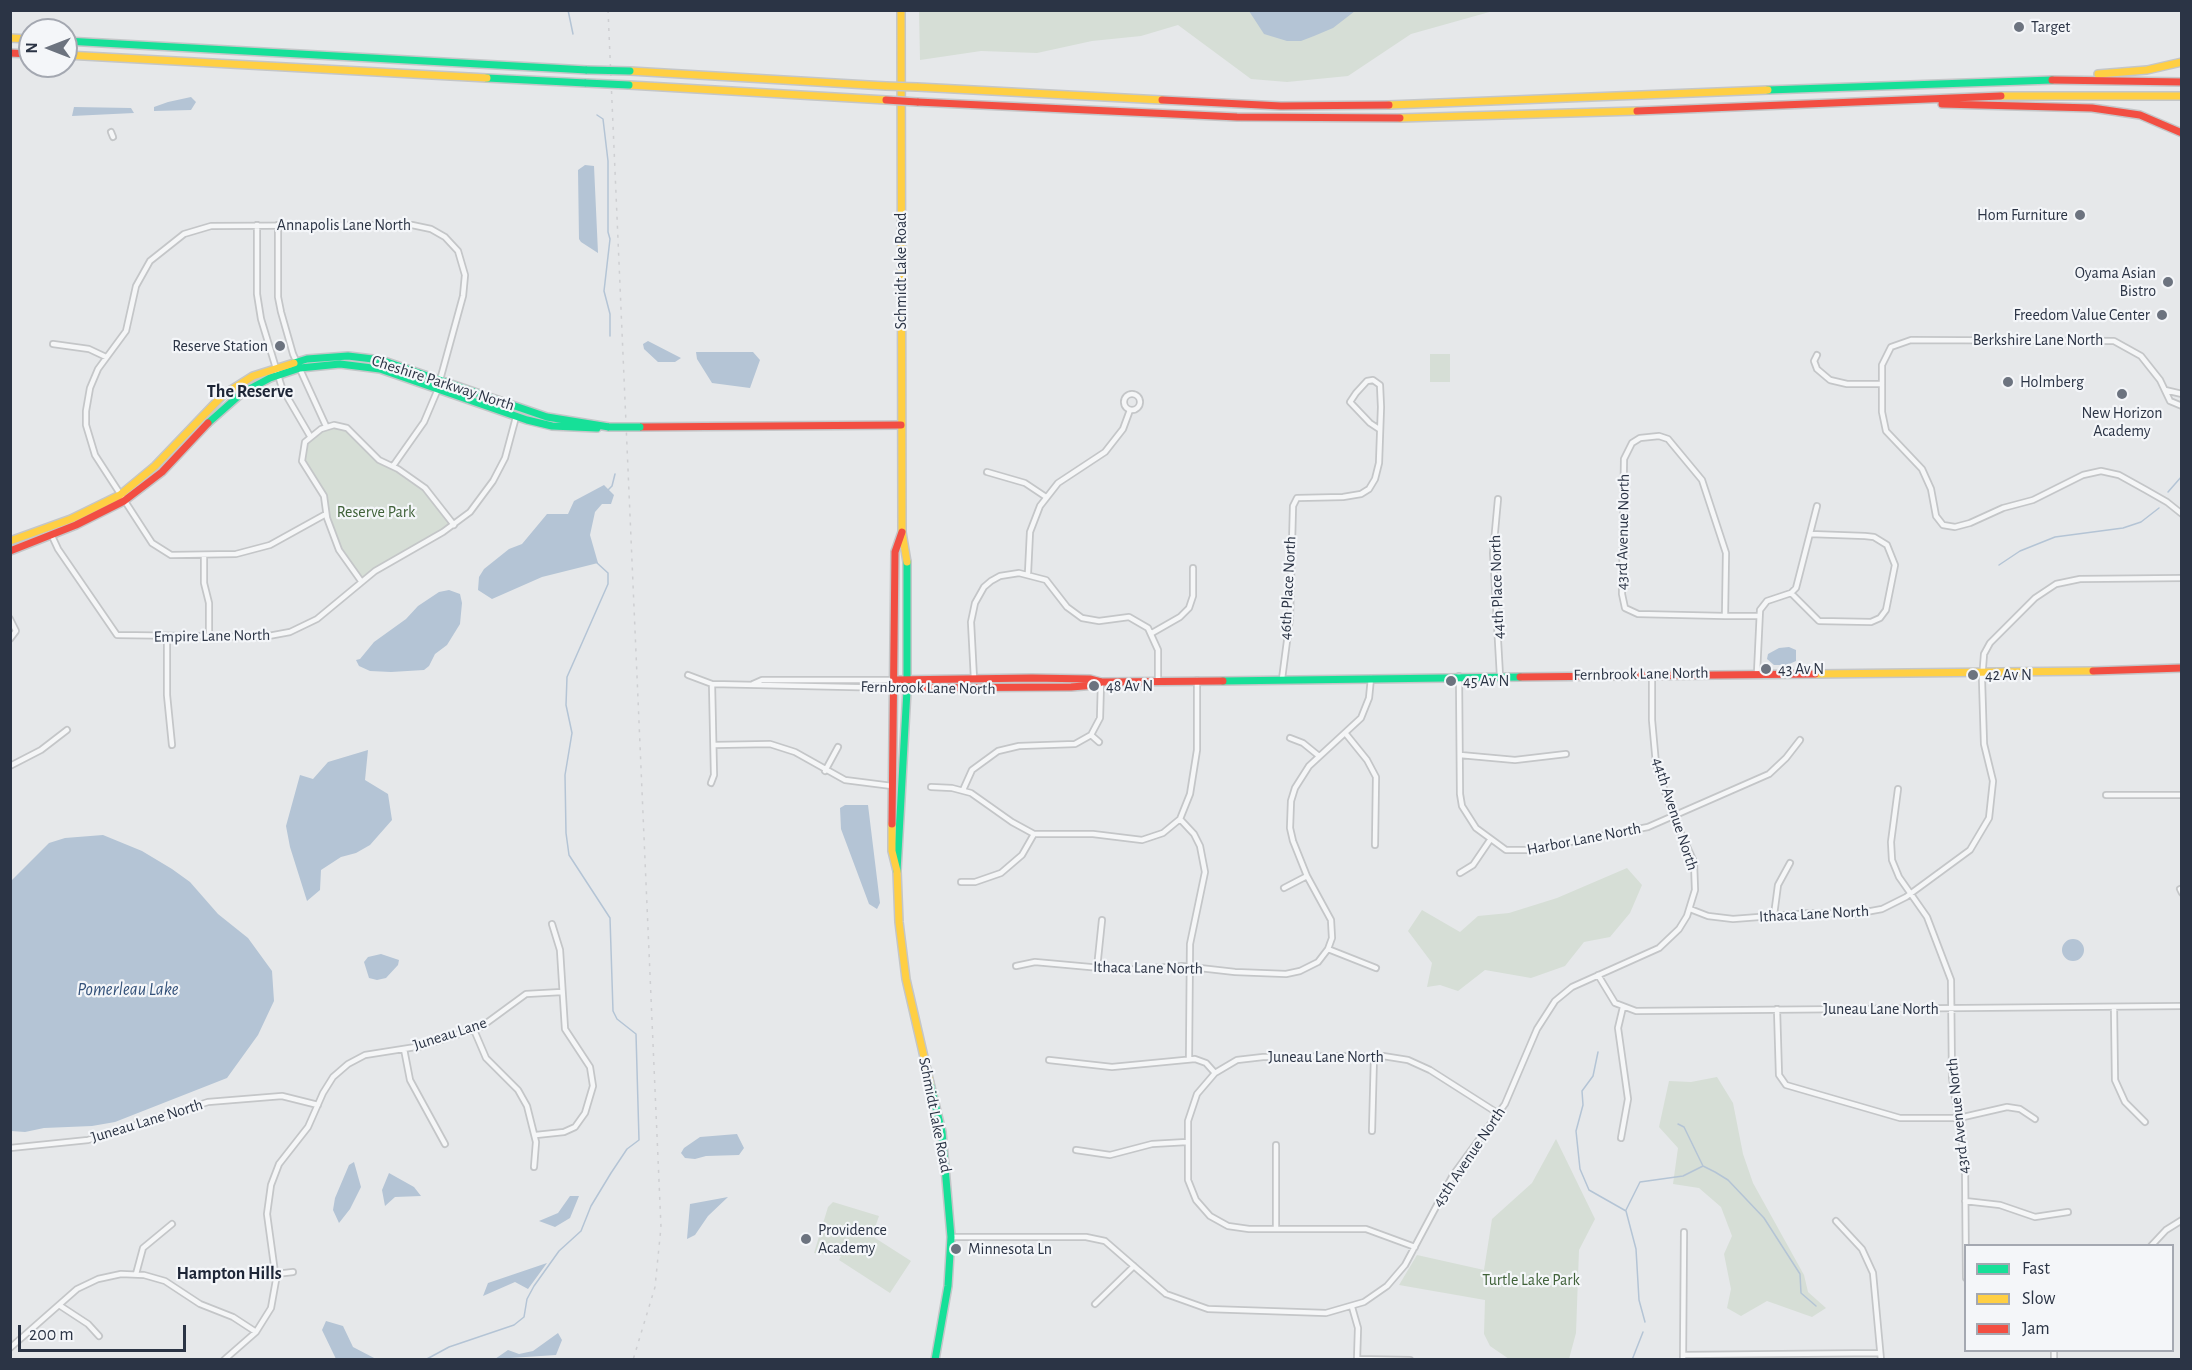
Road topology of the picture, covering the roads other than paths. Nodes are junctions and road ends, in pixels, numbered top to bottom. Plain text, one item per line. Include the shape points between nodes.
1 (901, 10) edge
2 (78, 42) edge
3 (78, 56) edge
4 (2181, 62) edge
5 (2037, 80) junction
6 (2181, 82) edge
7 (2181, 96) edge
8 (1919, 99) junction
9 (2181, 133) edge
10 (257, 225) junction
11 (278, 225) junction
12 (53, 344) dead end
13 (1817, 355) dead end
14 (106, 357) junction
15 (298, 365) junction
16 (276, 371) junction
17 (440, 380) junction
18 (1882, 384) junction
19 (438, 389) junction
20 (2165, 390) junction
21 (2181, 394) edge
22 (2181, 406) edge
23 (1130, 410) dead end
24 (516, 417) junction
25 (901, 425) junction
26 (326, 426) junction
27 (609, 427) junction
28 (1380, 429) junction
29 (310, 436) junction
30 (393, 466) junction
31 (987, 472) dead end
32 (1046, 497) junction
33 (122, 498) junction
34 (1498, 499) dead end
35 (1816, 506) dead end
36 (326, 514) junction
37 (2181, 514) edge
38 (454, 525) junction
39 (902, 532) junction
40 (1810, 534) junction
41 (52, 536) junction
42 (10, 541) edge
43 (10, 550) edge
44 (204, 556) junction
45 (1193, 568) dead end
46 (1028, 573) junction
47 (2181, 578) edge
48 (361, 581) junction
49 (1791, 593) junction
50 (1725, 616) junction
51 (1759, 616) junction
52 (10, 619) edge
53 (1152, 633) junction
54 (167, 637) junction
55 (210, 637) junction
56 (10, 639) edge
57 (2181, 668) edge
58 (1983, 672) junction
59 (1757, 673) junction
60 (1652, 674) junction
61 (688, 675) dead end
62 (1458, 676) junction
63 (1500, 676) junction
64 (1371, 678) junction
65 (974, 679) junction
66 (1282, 679) junction
67 (895, 680) junction
68 (907, 680) junction
69 (1197, 680) junction
70 (1158, 681) junction
71 (1101, 682) junction
72 (712, 684) junction
73 (753, 684) junction
74 (895, 688) junction
75 (907, 690) junction
76 (66, 730) dead end
77 (1346, 734) junction
78 (1090, 735) junction
79 (1290, 738) dead end
80 (1800, 740) dead end
81 (1099, 742) dead end
82 (172, 745) dead end
83 (714, 745) junction
84 (838, 747) dead end
85 (1566, 754) dead end
86 (1460, 755) junction
87 (1319, 756) junction
88 (10, 766) edge
89 (825, 771) junction
90 (711, 783) dead end
91 (892, 786) junction
92 (930, 787) dead end
93 (1898, 789) dead end
94 (963, 790) junction
95 (2106, 795) dead end
96 (2181, 795) edge
97 (1673, 816) junction
98 (1180, 819) junction
99 (1034, 834) junction
100 (1490, 840) junction
101 (1375, 845) dead end
102 (1790, 863) dead end
103 (897, 871) junction
104 (1460, 873) dead end
105 (1307, 876) junction
106 (962, 882) dead end
107 (1284, 888) dead end
108 (1911, 893) junction
109 (1690, 909) junction
110 (1774, 915) junction
111 (1102, 921) dead end
112 (552, 924) dead end
113 (1328, 949) junction
114 (1016, 966) dead end
115 (1189, 966) junction
116 (1097, 968) junction
117 (1376, 968) dead end
118 (1598, 975) junction
119 (562, 992) junction
120 (2181, 1006) edge
121 (1623, 1007) junction
122 (2114, 1007) junction
123 (1777, 1009) junction
124 (1952, 1009) junction
125 (474, 1030) junction
126 (404, 1049) junction
127 (1374, 1056) junction
128 (1189, 1059) junction
129 (1049, 1060) dead end
130 (1215, 1073) junction
131 (318, 1106) junction
132 (1498, 1113) junction
133 (1959, 1118) junction
134 (2035, 1119) dead end
135 (2145, 1122) dead end
136 (1372, 1131) dead end
137 (536, 1135) junction
138 (1621, 1138) dead end
139 (1186, 1142) junction
140 (445, 1144) dead end
141 (1276, 1145) dead end
142 (10, 1148) edge
143 (1076, 1150) dead end
144 (534, 1167) dead end
145 (1965, 1201) junction
146 (2068, 1212) dead end
147 (2181, 1220) edge
148 (1836, 1221) dead end
149 (172, 1224) dead end
150 (1276, 1229) junction
151 (1684, 1232) dead end
152 (951, 1237) junction
153 (1965, 1244) edge
154 (2152, 1244) edge
155 (1415, 1247) junction
156 (1134, 1266) junction
157 (293, 1272) dead end
158 (136, 1274) junction
159 (276, 1275) junction
160 (1095, 1304) dead end
161 (59, 1305) junction
162 (1352, 1307) junction
163 (256, 1332) junction
164 (99, 1336) dead end
165 (10, 1348) edge
166 (1879, 1353) junction
167 (1683, 1357) edge
168 (224, 1359) edge
169 (935, 1359) edge
170 (1357, 1359) edge
171 (1410, 1359) edge
172 (1881, 1359) edge

1 - 25 main road, Schmidt Lake Road
2 - 5 main road, bridge via 1281,106 1374,106
3 - 8 main road, bridge via 1236,117 1463,118
4 - 5 main road via 2135,71
5 - 6 main road
7 - 8 main road
8 - 9 main road via 1933,103 2123,112
10 - 11 street, Annapolis Lane North
10 - 14 street, Annapolis Lane North via 197,229 160,250 136,286 126,331
10 - 16 street via 258,304
11 - 15 street via 278,297
11 - 17 street, Annapolis Lane North via 423,226 445,237 458,251 465,285
12 - 14 street
13 - 18 street via 1816,369 1830,380
14 - 33 street, Annapolis Lane North via 90,388 86,425 95,455
15 - 16 main road, Cheshire Parkway North
15 - 17 main road, Cheshire Parkway North via 331,356 363,356
15 - 19 main road, Cheshire Parkway North via 361,366
15 - 26 street
16 - 29 street
16 - 33 main road, Cheshire Parkway North via 253,376 223,395
17 - 19 street
17 - 27 main road, Cheshire Parkway North via 547,417
18 - 20 street, Berkshire Lane North via 1883,358 1891,347 1905,341 2115,341 2141,356
18 - 37 street via 1886,431 1922,470 1938,521 1948,528 2033,501 2092,472 2110,472 2167,502
19 - 24 main road, Cheshire Parkway North
19 - 30 street via 424,422
20 - 21 street
20 - 22 street, Berkshire Lane North via 2170,401
23 - 32 street via 1123,429 1105,452 1069,475
24 - 27 main road, Cheshire Parkway North via 552,426
24 - 38 street, Empire Lane North via 505,458 493,481 470,512
25 - 27 main road, Cheshire Parkway North, bridge
25 - 39 main road, Schmidt Lake Road
26 - 29 street
26 - 30 street via 347,428 379,460
28 - 28 street via 1380,385 1367,381 1350,402
28 - 66 street, 46th Place North via 1379,463 1369,489 1343,497 1297,498 1291,515 1290,618
29 - 36 street via 303,446 303,461 324,496
30 - 38 street via 425,488
31 - 32 street via 1025,483
32 - 46 street via 1030,532
33 - 41 main road, Cheshire Parkway North
33 - 42 main road, Cheshire Parkway North
33 - 44 street, Annapolis Lane North via 162,552
34 - 63 street, 44th Place North via 1493,553
35 - 40 street
36 - 44 street, Annapolis Lane North via 270,545 236,554
36 - 48 street via 339,550
38 - 48 street, Empire Lane North
39 - 67 main road, Schmidt Lake Road via 896,552
39 - 68 main road, Schmidt Lake Road via 907,552
40 - 49 street via 1798,582
40 - 49 street via 1865,536 1887,545 1895,565 1886,610 1871,622 1819,621
41 - 43 main road, Cheshire Parkway North
41 - 54 street, Empire Lane North via 117,635
44 - 55 street
45 - 53 street via 1189,608
46 - 53 street via 1053,586 1067,607 1082,618 1099,621 1129,617
46 - 65 street via 1000,576 978,595 971,622
47 - 58 street, Ithaca Lane North via 2068,580 2055,584 2035,598 1990,643 1984,654
48 - 55 street, Empire Lane North via 317,619 290,632 263,637
49 - 51 street via 1767,601
50 - 50 street, 43rd Avenue North via 1638,614 1625,608 1624,459 1632,443 1640,438 1668,439 1702,480 1726,553
50 - 51 street, 43rd Avenue North
51 - 59 street
52 - 56 street via 16,632
53 - 70 street via 1158,650
54 - 55 street, Empire Lane North
54 - 82 street
57 - 58 main road, Fernbrook Lane North
58 - 59 main road, Fernbrook Lane North
58 - 108 street, Ithaca Lane North via 1983,730 1993,781 1993,806 1978,840
59 - 60 main road, Fernbrook Lane North
60 - 63 main road, Fernbrook Lane North
60 - 97 street, 44th Avenue North via 1656,764
61 - 72 street, Fernbrook Lane North
62 - 63 main road, Fernbrook Lane North
62 - 64 main road, Fernbrook Lane North
62 - 86 street
64 - 66 main road, Fernbrook Lane North
64 - 77 street via 1366,708
65 - 68 main road, Fernbrook Lane North
65 - 71 main road, Fernbrook Lane North
66 - 69 main road, Fernbrook Lane North
67 - 68 main road, Fernbrook Lane North
67 - 73 street, Fernbrook Lane North via 762,680
67 - 74 main road, Schmidt Lake Road
68 - 75 main road, Schmidt Lake Road
69 - 70 main road, Fernbrook Lane North
69 - 98 street via 1197,750 1190,794
70 - 71 main road, Fernbrook Lane North
71 - 75 main road, Fernbrook Lane North via 1071,687
71 - 78 street via 1100,718
72 - 73 street, Fernbrook Lane North
72 - 83 street
73 - 74 street, Fernbrook Lane North
74 - 75 main road, Fernbrook Lane North
74 - 91 main road, Schmidt Lake Road
75 - 103 main road, Schmidt Lake Road
76 - 88 street via 41,750
77 - 87 street
77 - 101 street via 1376,777
78 - 81 street
78 - 94 street via 1075,744 998,751 972,770
79 - 87 street
80 - 97 street, Harbor Lane North via 1769,774
83 - 89 street via 777,745
83 - 90 street
84 - 89 street
85 - 86 street via 1515,759
86 - 100 street via 1462,806
87 - 105 street via 1295,788 1289,814 1293,841
89 - 91 street via 845,780
91 - 103 main road, Schmidt Lake Road via 892,851
92 - 94 street
93 - 108 street, 43rd Avenue North via 1891,851 1895,868
94 - 99 street
95 - 96 street
97 - 100 street, Harbor Lane North via 1648,827 1528,850 1506,850
97 - 109 street, 44th Avenue North via 1694,862 1695,890
98 - 99 street via 1163,833 1142,840 1093,834
98 - 115 street via 1200,846 1205,872
99 - 106 street via 1022,855 1001,873
100 - 104 street via 1473,865
102 - 110 street via 1778,885
103 - 152 main road, Schmidt Lake Road via 906,980 946,1160
105 - 107 street
105 - 113 street via 1330,921 1332,938
108 - 110 street, Ithaca Lane North via 1895,904 1869,913
108 - 124 street, 43rd Avenue North via 1927,917 1949,969
109 - 110 street, Ithaca Lane North via 1720,919
109 - 118 street, 44th Avenue North via 1679,928 1659,948
111 - 116 street
112 - 119 street via 560,950
113 - 115 street, Ithaca Lane North via 1310,967 1286,974
113 - 117 street
114 - 116 street, Ithaca Lane North via 1035,962
115 - 116 street, Ithaca Lane North
115 - 128 street
118 - 121 street via 1609,997
118 - 132 street, 45th Avenue North via 1572,987 1555,1001
119 - 125 street, Juneau Lane via 522,995 498,1017
119 - 137 street via 565,1029 590,1067 593,1091 575,1126 564,1132
120 - 122 street, Juneau Lane North
121 - 123 street, Juneau Lane North via 1643,1011
121 - 138 street via 1618,1036 1628,1099
122 - 124 street, Juneau Lane North
122 - 135 street via 2115,1080 2125,1102
123 - 124 street, Juneau Lane North
123 - 133 street via 1779,1075 1786,1085 1900,1118
124 - 133 street, 43rd Avenue North via 1952,1078
125 - 126 street, Juneau Lane
125 - 137 street via 486,1058 524,1100
126 - 131 street, Juneau Lane via 371,1053 348,1064 329,1082
126 - 140 street via 410,1080
127 - 130 street, Juneau Lane North via 1250,1058 1237,1060
127 - 132 street, Juneau Lane North via 1395,1057 1430,1070
127 - 136 street
128 - 129 street via 1112,1067
128 - 130 street via 1200,1060
130 - 139 street via 1191,1107
131 - 142 street, Juneau Lane North via 282,1096 208,1102 88,1140
131 - 159 street, Juneau Lane via 308,1127 279,1164 271,1185 267,1214
132 - 155 street, 45th Avenue North via 1444,1190
133 - 134 street via 2007,1107 2020,1109
133 - 145 street, 43rd Avenue North via 1965,1155
137 - 144 street
139 - 143 street via 1152,1144 1110,1155
139 - 150 street via 1191,1190 1202,1208 1219,1222 1239,1228
141 - 150 street
145 - 146 street via 2000,1205 2035,1217
145 - 153 street, 43rd Avenue North
147 - 154 street
148 - 166 street via 1862,1249 1874,1273
149 - 158 street via 143,1248
150 - 155 street via 1366,1230
151 - 167 street
152 - 156 street, 45th Avenue North via 1086,1237 1105,1241
152 - 169 main road, Schmidt Lake Road via 948,1286
155 - 162 street, 45th Avenue North via 1387,1286
156 - 160 street
156 - 162 street, 45th Avenue North via 1166,1294 1208,1309 1326,1313
157 - 159 street
158 - 161 street via 113,1275 91,1282
158 - 163 street via 165,1281 200,1305 233,1317
159 - 163 street, Juneau Lane via 271,1308
161 - 164 street
161 - 165 street
162 - 170 street via 1358,1328
163 - 168 street, Juneau Lane
166 - 167 street
166 - 172 street
170 - 171 street

